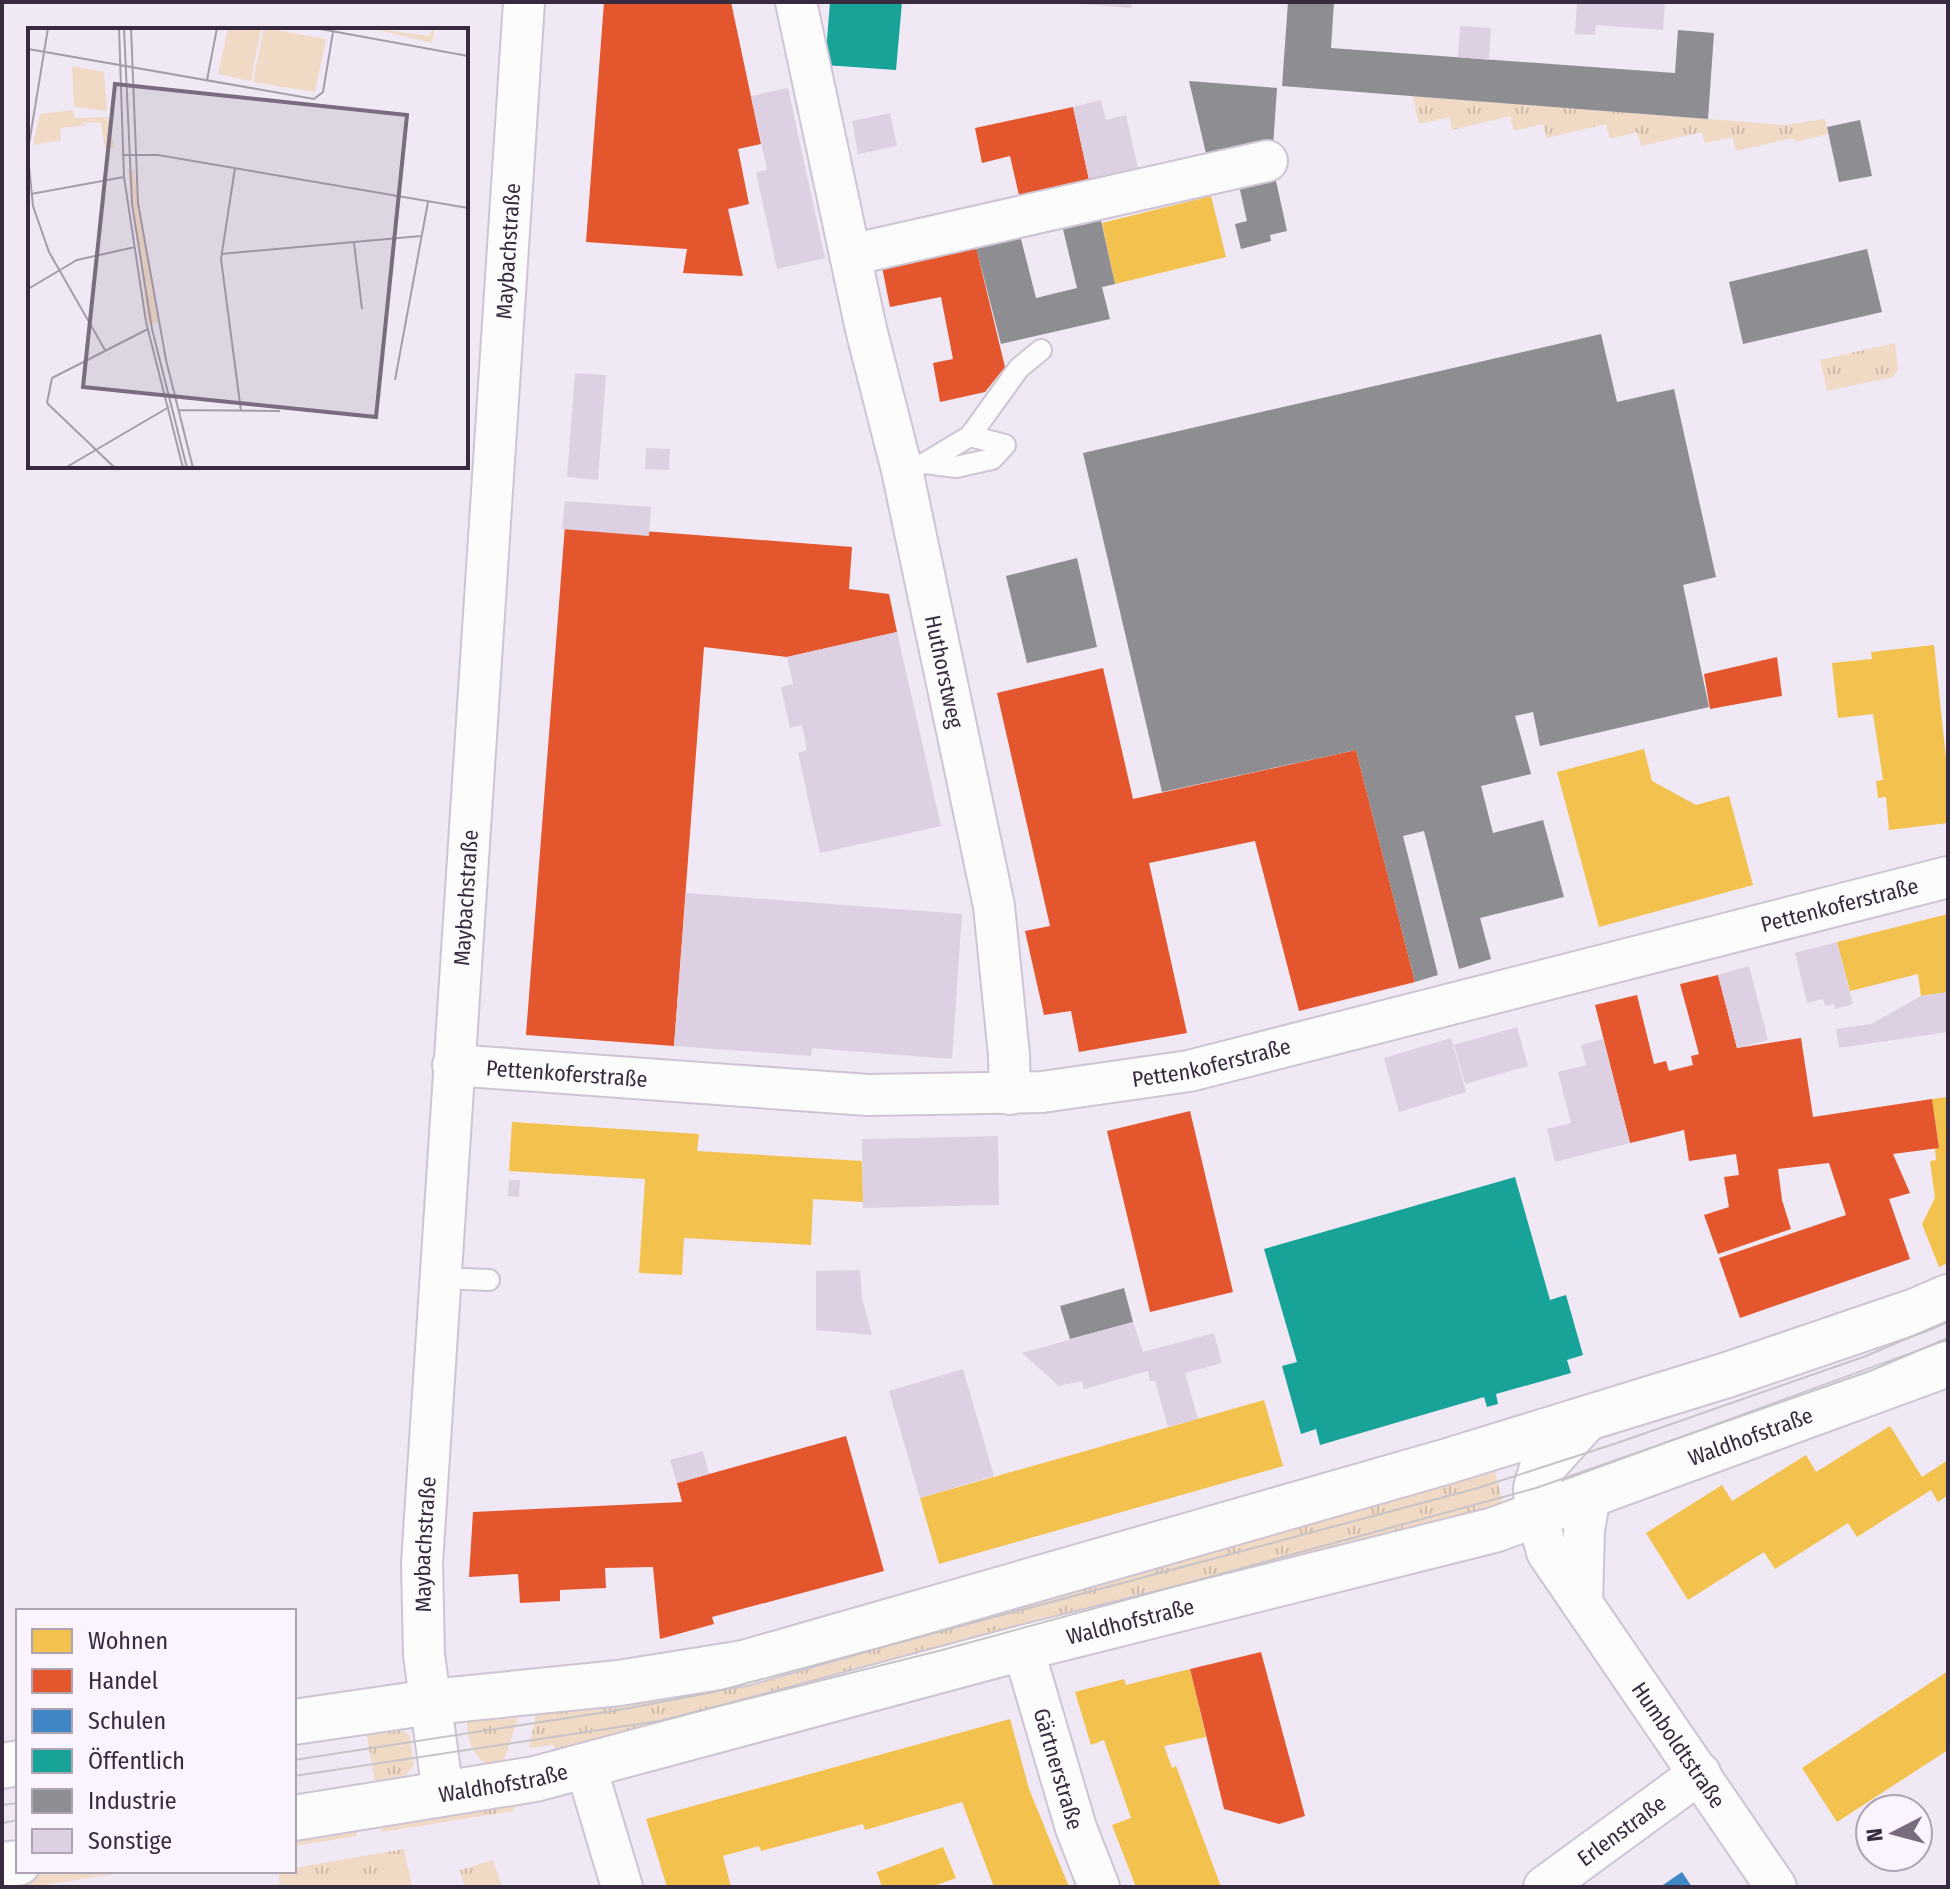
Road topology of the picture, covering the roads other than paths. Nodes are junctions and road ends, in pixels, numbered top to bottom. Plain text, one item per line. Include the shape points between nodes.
1 (524, 2) edge
2 (796, 2) edge
3 (1267, 161) dead end
4 (850, 255) junction
5 (1041, 350) dead end
6 (970, 436) junction
7 (913, 467) junction
8 (1948, 877) edge
9 (453, 1065) junction
10 (1010, 1094) junction
11 (440, 1278) junction
12 (489, 1280) dead end
13 (1948, 1297) edge
14 (1948, 1364) edge
15 (1587, 1418) junction
16 (1590, 1495) junction
17 (1537, 1515) junction
18 (1582, 1603) junction
19 (1023, 1648) junction
20 (431, 1702) junction
21 (296, 1722) edge
22 (586, 1767) junction
23 (1700, 1773) junction
24 (443, 1793) junction
25 (296, 1818) edge
26 (622, 1887) edge
27 (1099, 1887) edge
28 (1544, 1887) edge
29 (1776, 1887) edge

1 - 9 street, Maybachstraße
2 - 4 street, Huthorstweg
3 - 4 street
4 - 7 street, Huthorstweg via 866,329
5 - 6 lane via 1019,368
6 - 7 lane
6 - 7 lane via 1005,445 992,459 956,467
7 - 10 street, Huthorstweg via 994,906
8 - 10 street, Pettenkoferstraße via 1189,1071
9 - 10 street, Pettenkoferstraße via 868,1095
9 - 11 street, Maybachstraße
11 - 12 lane
11 - 20 street, Maybachstraße via 422,1563
13 - 15 street
14 - 16 street, Waldhofstraße
15 - 17 street via 1542,1468
15 - 20 street via 744,1663 619,1683
16 - 17 street, Waldhofstraße
16 - 18 street
17 - 18 street, Humboldtstraße via 1547,1552
17 - 19 street, Waldhofstraße
18 - 23 street, Humboldtstraße
19 - 22 street, Waldhofstraße
19 - 27 street, Gärtnerstraße via 1076,1828
20 - 21 street
20 - 24 street, Maybachstraße
22 - 24 street, Waldhofstraße
22 - 26 street
23 - 28 street, Erlenstraße
23 - 29 street, Humboldtstraße
24 - 25 street, Waldhofstraße

